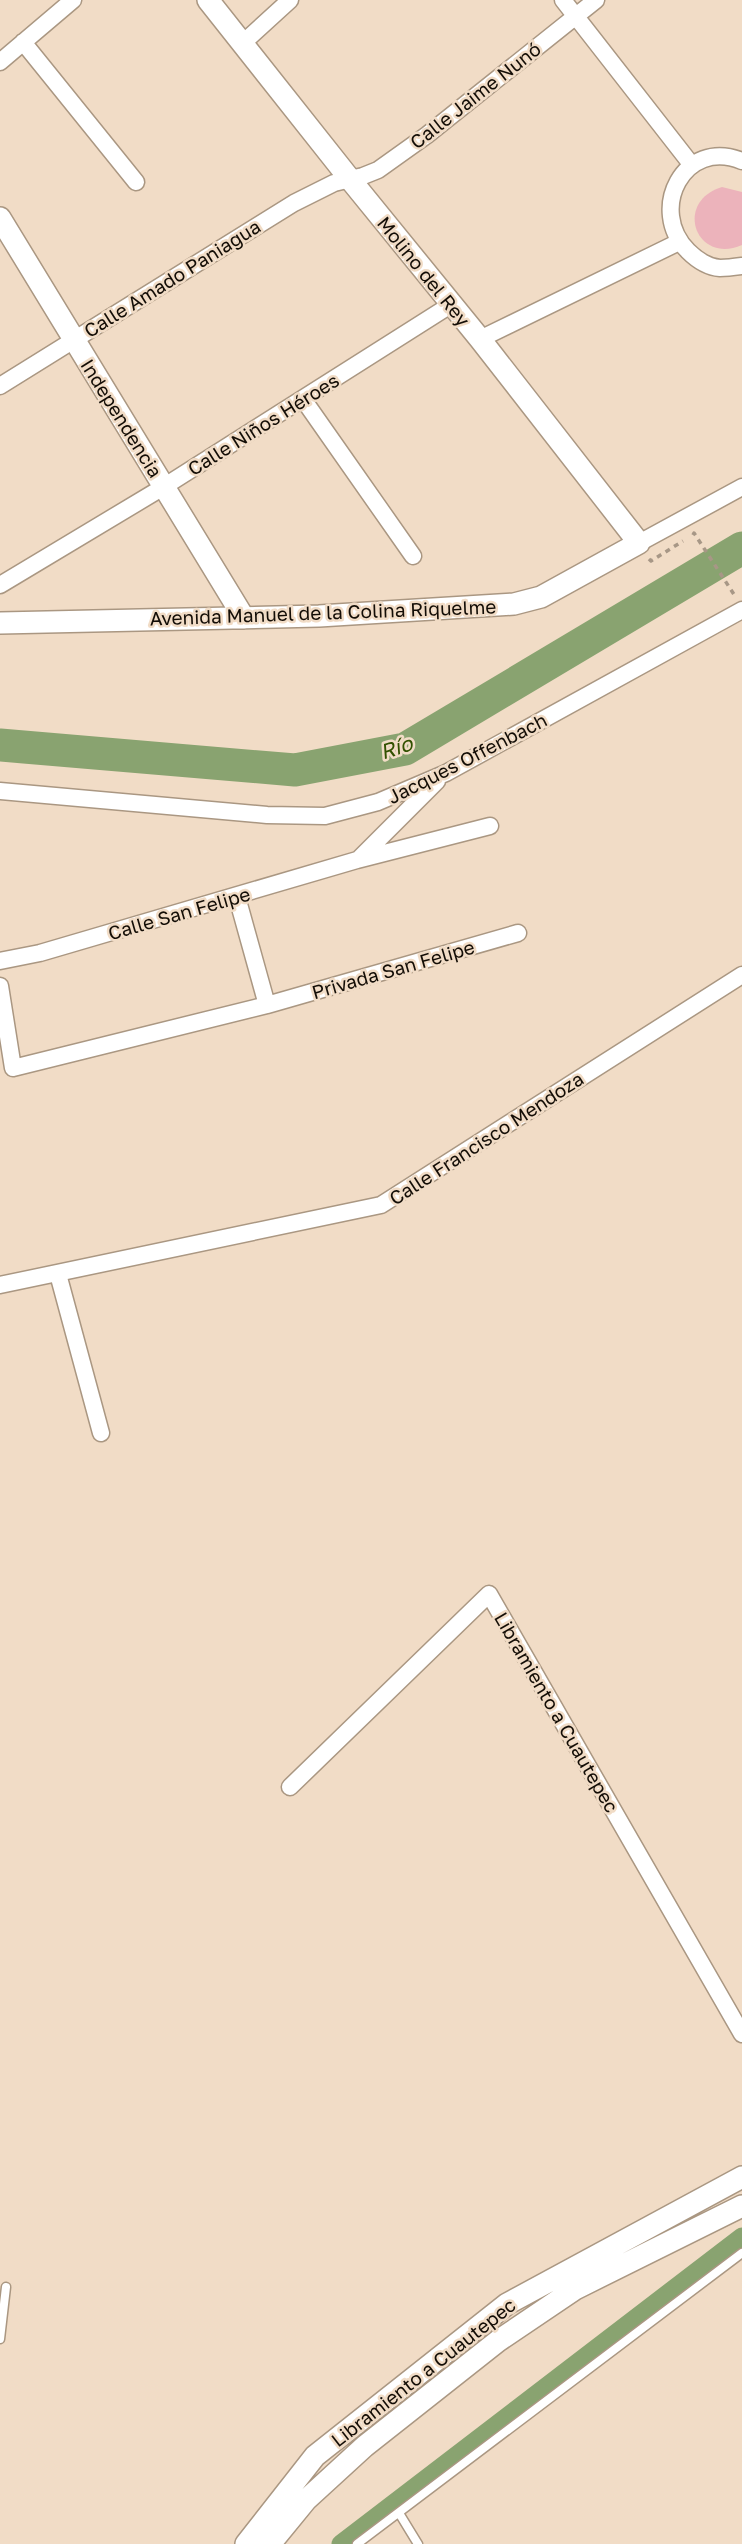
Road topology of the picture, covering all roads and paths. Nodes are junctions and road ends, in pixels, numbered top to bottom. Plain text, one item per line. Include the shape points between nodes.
1 (73, 0) edge
2 (208, 0) edge
3 (290, 0) edge
4 (563, 0) edge
5 (596, 0) edge
6 (576, 15) junction
7 (23, 42) junction
8 (243, 43) junction
9 (0, 62) edge
10 (742, 161) edge
11 (691, 164) junction
12 (349, 178) junction
13 (136, 182) dead end
14 (0, 218) edge
15 (679, 242) junction
16 (742, 266) edge
17 (452, 304) junction
18 (74, 339) junction
19 (480, 339) junction
20 (0, 386) edge
21 (303, 399) junction
22 (164, 486) junction
23 (742, 486) edge
24 (694, 533) dead end
25 (639, 543) junction
26 (413, 556) dead end
27 (0, 585) edge
28 (739, 603) edge
29 (244, 618) junction
30 (0, 623) edge
31 (446, 773) junction
32 (0, 792) edge
33 (490, 826) dead end
34 (357, 860) junction
35 (237, 897) junction
36 (518, 933) dead end
37 (0, 961) edge
38 (742, 975) edge
39 (0, 986) edge
40 (267, 1005) junction
41 (58, 1273) junction
42 (0, 1284) edge
43 (101, 1433) dead end
44 (290, 1787) dead end
45 (742, 2034) edge
46 (742, 2177) edge
47 (742, 2206) edge
48 (742, 2253) edge
49 (6, 2287) dead end
50 (0, 2339) edge
51 (399, 2512) junction
52 (246, 2544) edge
53 (270, 2544) edge
54 (357, 2544) edge
55 (418, 2544) edge

1 - 7 street
2 - 8 street, Molino del Rey
3 - 8 street
4 - 6 street
5 - 6 street, Calle Jaime Nunó
6 - 11 street
6 - 12 street, Calle Jaime Nunó via 427,135 378,170
7 - 9 street
7 - 13 street
8 - 12 street, Molino del Rey
10 - 11 street via 722,156
11 - 15 street via 677,180 670,201 670,221
12 - 17 street, Molino del Rey
12 - 18 street, Calle Amado Paniagua via 295,203
14 - 18 street, Independencia
15 - 16 street via 696,260 719,268
15 - 19 street
17 - 19 street, Molino del Rey
17 - 21 street, Calle Niños Héroes
18 - 20 street, Calle Amado Paniagua
18 - 22 street, Independencia
19 - 25 street, Molino del Rey
21 - 22 street, Calle Niños Héroes
21 - 26 street
22 - 27 street, Calle Niños Héroes
22 - 29 street, Independencia
23 - 25 street, Avenida Manuel de la Colina Riquelme
24 - 28 path
25 - 29 street, Avenida Manuel de la Colina Riquelme via 541,597 514,604
28 - 31 street, Jacques Offenbach
29 - 30 street, Avenida Manuel de la Colina Riquelme
31 - 32 street, Jacques Offenbach via 378,802 325,816
31 - 34 street
33 - 34 street
34 - 35 street, Calle San Felipe
35 - 37 street, Calle San Felipe
35 - 40 street
36 - 40 street, Privada San Felipe
38 - 41 street, Calle Francisco Mendoza via 381,1205
39 - 40 street via 13,1068
41 - 42 street, Calle Francisco Mendoza
41 - 43 street
44 - 45 street, Libramiento a Cuautepec via 489,1594
46 - 52 street, Libramiento a Cuautepec via 507,2304 315,2456
47 - 53 street, Libramiento a Cuautepec via 575,2289 498,2341 365,2446 306,2500
48 - 51 lane
49 - 50 lane
51 - 54 lane
51 - 55 lane

